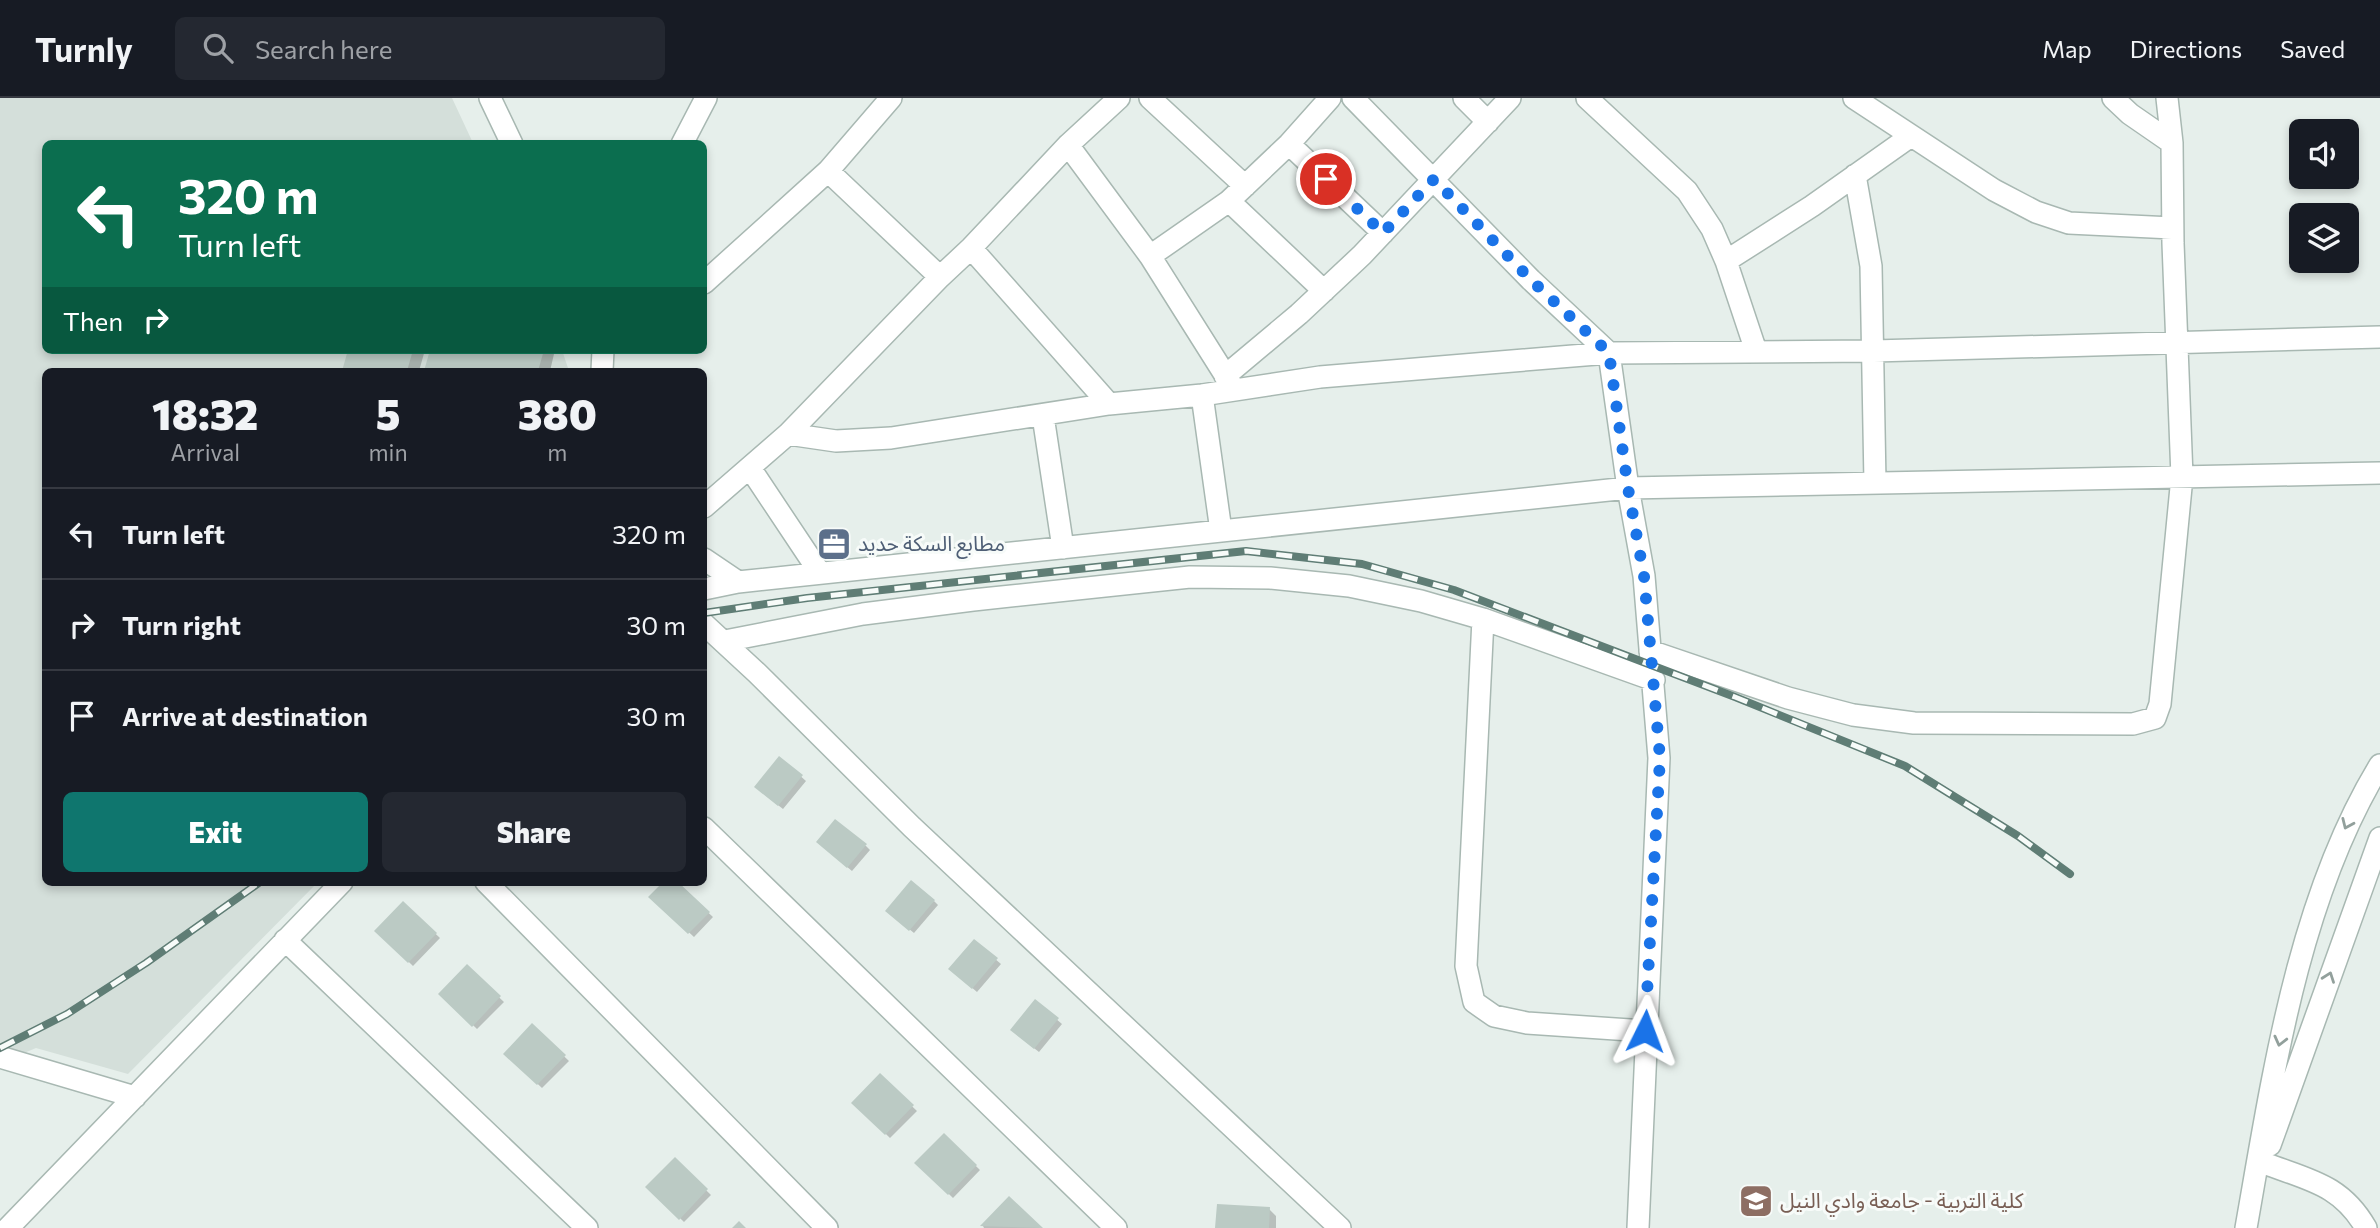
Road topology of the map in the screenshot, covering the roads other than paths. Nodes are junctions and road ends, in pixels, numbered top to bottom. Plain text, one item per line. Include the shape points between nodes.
1 (490, 98) edge
2 (706, 98) edge
3 (891, 98) edge
4 (1119, 98) edge
5 (1150, 98) edge
6 (1330, 98) edge
7 (1353, 98) edge
8 (1464, 98) edge
9 (1510, 98) edge
10 (1587, 98) edge
11 (1854, 98) edge
12 (2113, 98) edge
13 (2167, 98) edge
14 (1488, 122) junction
15 (1911, 136) junction
16 (510, 140) edge
17 (684, 140) edge
18 (2172, 143) junction
19 (1289, 144) junction
20 (1068, 145) junction
21 (828, 171) junction
22 (1856, 175) junction
23 (1434, 179) junction
24 (1245, 186) junction
25 (1229, 201) junction
26 (2172, 228) junction
27 (1383, 233) junction
28 (971, 248) junction
29 (1150, 256) junction
30 (1726, 261) junction
31 (940, 277) junction
32 (707, 280) edge
33 (1324, 291) junction
34 (2380, 337) edge
35 (2176, 345) junction
36 (1756, 351) junction
37 (1874, 351) junction
38 (1609, 353) junction
39 (1230, 382) junction
40 (1202, 395) junction
41 (1109, 404) junction
42 (1043, 416) junction
43 (788, 434) junction
44 (750, 468) junction
45 (2380, 472) edge
46 (2182, 477) junction
47 (1875, 483) junction
48 (1628, 488) junction
49 (707, 504) edge
50 (1221, 531) junction
51 (1063, 548) junction
52 (707, 561) edge
53 (820, 573) junction
54 (738, 582) junction
55 (707, 588) edge
56 (1483, 619) junction
57 (707, 626) edge
58 (725, 641) junction
59 (1650, 651) junction
60 (1654, 680) junction
61 (2380, 765) edge
62 (707, 831) edge
63 (2380, 838) edge
64 (338, 886) edge
65 (490, 886) edge
66 (285, 940) junction
67 (1645, 1031) junction
68 (0, 1057) edge
69 (135, 1097) junction
70 (2264, 1163) junction
71 (2250, 1203) junction
72 (8, 1228) edge
73 (586, 1228) edge
74 (827, 1228) edge
75 (1116, 1228) edge
76 (1340, 1228) edge
77 (1638, 1228) edge
78 (2246, 1228) edge
79 (2366, 1228) edge

1 - 16 street
2 - 17 street
3 - 21 street
4 - 20 street
5 - 24 street
6 - 19 street
7 - 23 street
8 - 14 street
9 - 14 street
10 - 30 street via 1687,191
11 - 15 street
12 - 18 street
13 - 18 street
14 - 23 street
15 - 22 street
15 - 26 street via 2036,212 2069,223
18 - 26 street
19 - 24 street
19 - 27 street
20 - 28 street
20 - 29 street
21 - 31 street
21 - 32 street
22 - 30 street
22 - 37 street via 1871,266
23 - 27 street
23 - 38 street
24 - 25 street
25 - 29 street
25 - 33 street
26 - 35 street
27 - 33 street
28 - 31 street
28 - 41 street
29 - 39 street
30 - 36 street
31 - 43 street
33 - 39 street
34 - 35 street
35 - 37 street
35 - 46 street
36 - 37 street
36 - 38 street
37 - 47 street
38 - 39 street
38 - 48 street
39 - 40 street
40 - 41 street
40 - 50 street
41 - 42 street
42 - 43 street via 891,438 836,441
42 - 51 street
43 - 44 street
44 - 49 street
44 - 53 street
45 - 46 street
46 - 47 street
46 - 59 street via 2155,718 2133,724 1902,722 1788,698
47 - 48 street
48 - 50 street
48 - 59 street via 1644,576
50 - 51 street
51 - 53 street
52 - 54 street
53 - 54 street
54 - 55 street
56 - 58 street via 1349,586 1270,578 1190,578 863,614
56 - 60 street
56 - 67 street via 1466,966 1474,1002 1494,1016 1527,1023
57 - 58 street
58 - 76 street via 912,827
59 - 60 street
60 - 67 street via 1660,758
61 -> 71 street via 2335,853 2309,933 2277,1054
62 - 75 street
70 -> 63 street
64 - 66 street
65 - 74 street
66 - 69 street
66 - 73 street
67 - 77 street
68 - 69 street
69 - 72 street
70 - 71 street
70 - 79 street via 2329,1187 2346,1199
71 - 78 street

